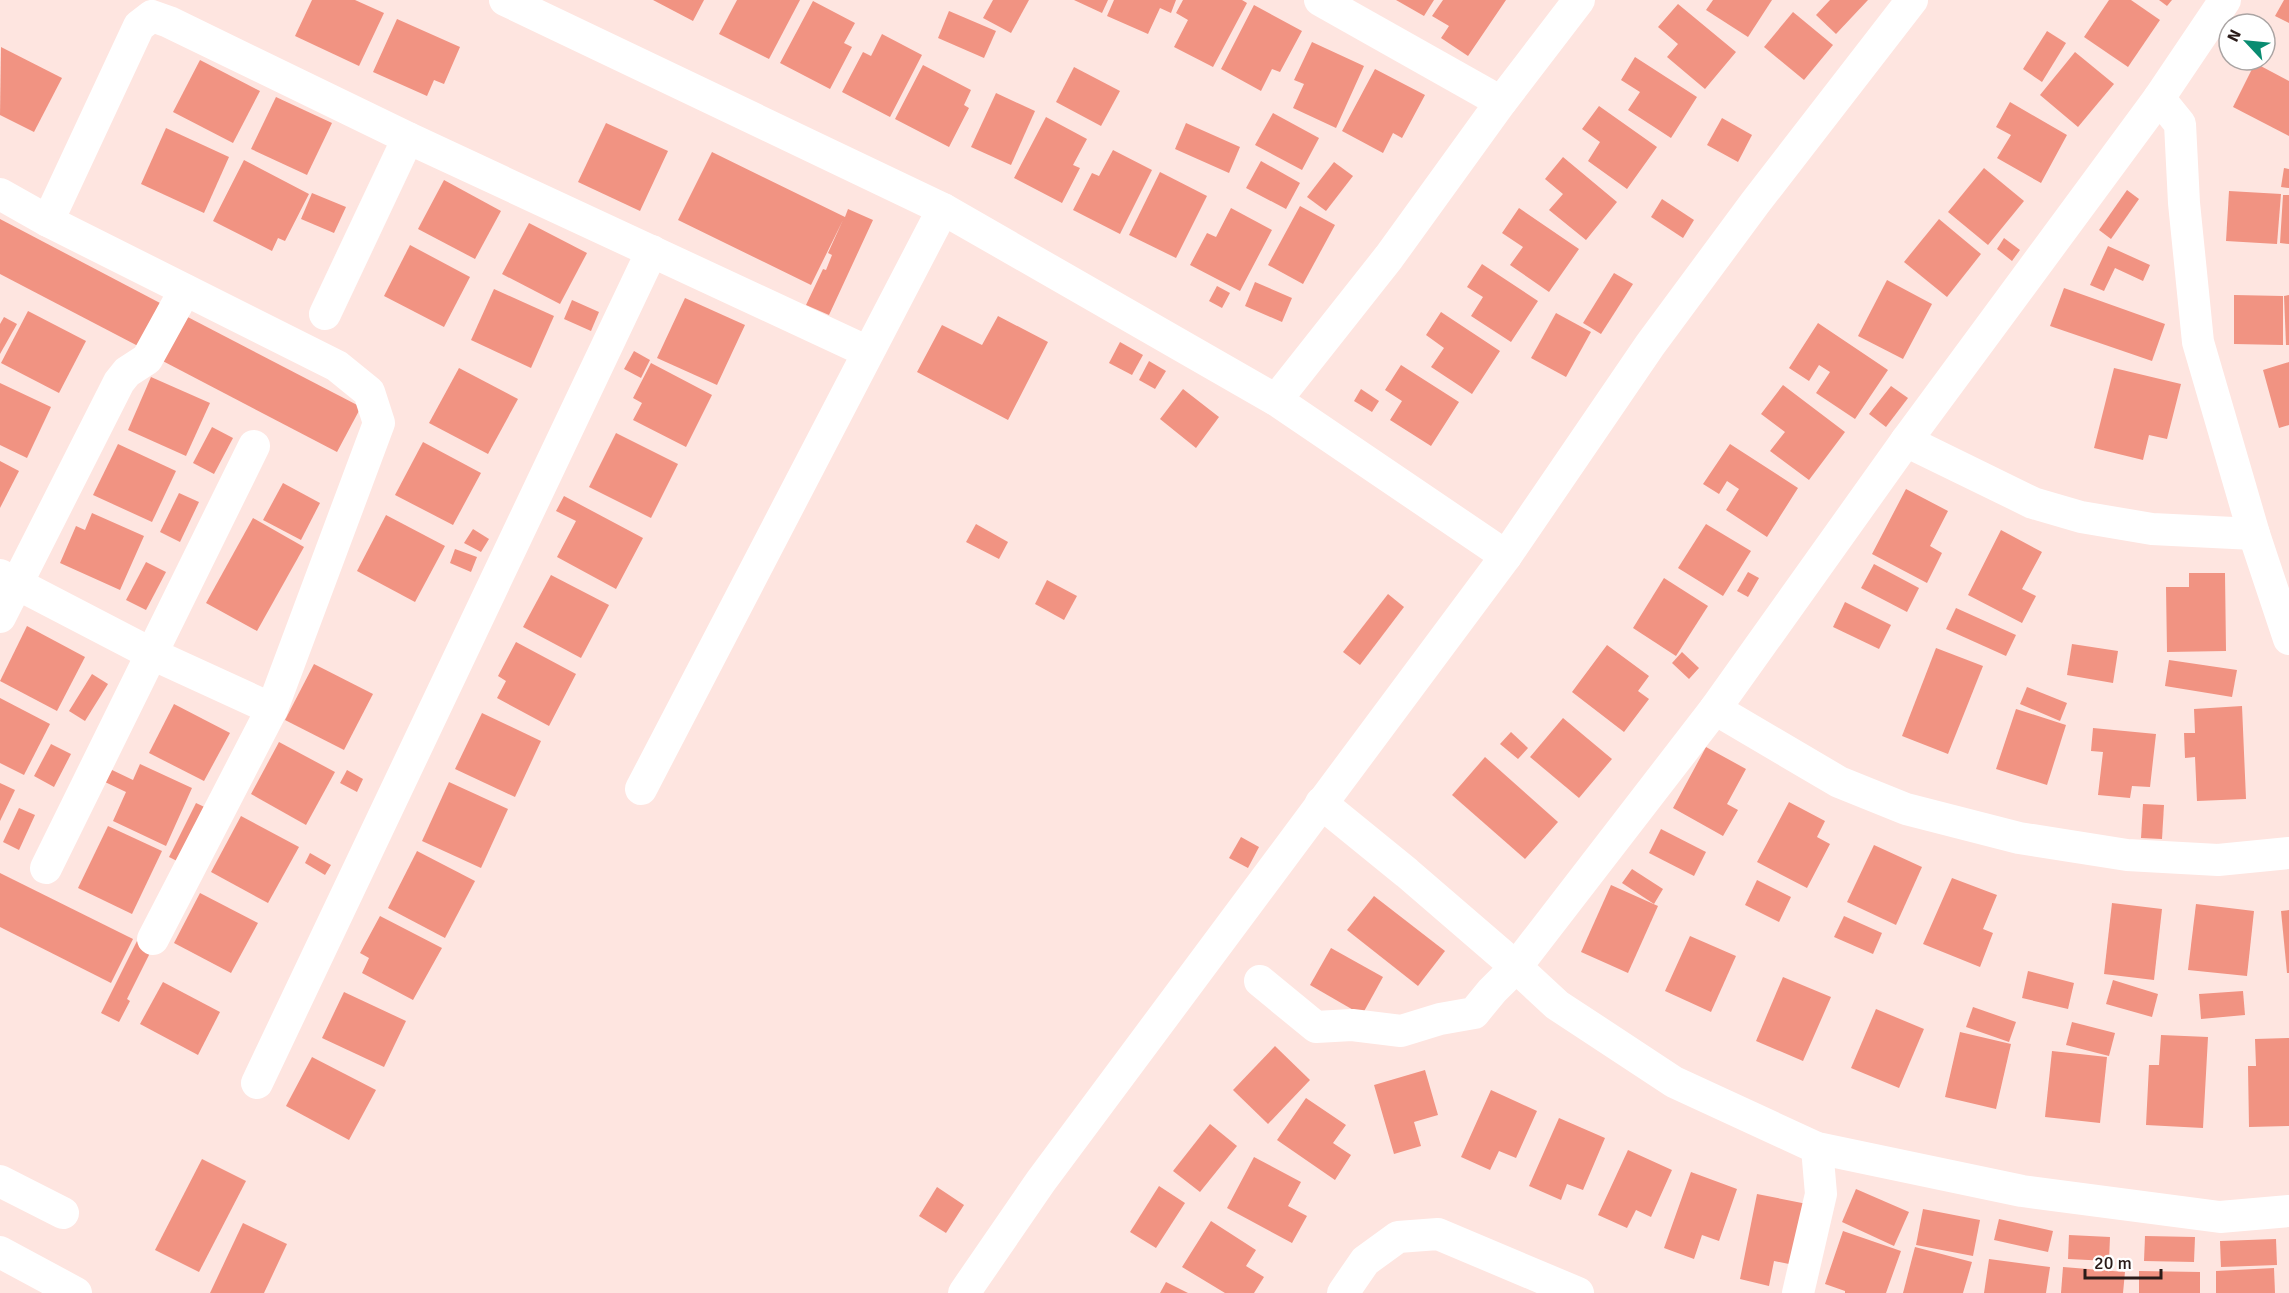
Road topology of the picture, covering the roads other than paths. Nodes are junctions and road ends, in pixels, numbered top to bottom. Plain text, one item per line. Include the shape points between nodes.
1 (505, 0) edge
2 (1320, 0) edge
3 (1579, 0) edge
4 (1912, 0) edge
5 (2225, 0) edge
6 (2159, 98) junction
7 (1501, 102) junction
8 (408, 138) junction
9 (0, 194) edge
10 (943, 209) junction
11 (48, 221) junction
12 (652, 251) junction
13 (185, 290) junction
14 (325, 314) dead end
15 (868, 352) junction
16 (1276, 400) junction
17 (1906, 441) junction
18 (254, 446) dead end
19 (2254, 534) junction
20 (1506, 556) junction
21 (8, 579) edge
22 (0, 617) edge
23 (2289, 639) edge
24 (152, 654) junction
25 (1715, 709) junction
26 (272, 710) junction
27 (641, 789) dead end
28 (1321, 803) junction
29 (2289, 853) edge
30 (46, 868) dead end
31 (153, 939) dead end
32 (1516, 967) junction
33 (1260, 981) dead end
34 (257, 1083) dead end
35 (1817, 1148) junction
36 (0, 1181) edge
37 (2289, 1211) edge
38 (63, 1213) dead end
39 (0, 1252) edge
40 (76, 1293) edge
41 (964, 1293) edge
42 (1343, 1293) edge
43 (1578, 1293) edge
44 (1798, 1293) edge

1 - 10 street
2 - 7 street
3 - 7 street
4 - 20 street via 1650,345
5 - 6 street
6 - 17 street
6 - 19 street via 2180,124 2198,342
7 - 16 street via 1389,257
8 - 11 street via 152,16 139,26
8 - 12 street
8 - 14 street
9 - 11 street
10 - 15 street
10 - 16 street
11 - 13 street
12 - 15 street
12 - 34 street
13 - 21 street via 147,359 119,382
13 - 26 street via 337,366 369,392 379,423
15 - 27 street
16 - 20 street
17 - 19 street via 2033,503 2081,517 2152,529
17 - 25 street
18 - 24 street
19 - 23 street
20 - 28 street
21 - 22 street
21 - 24 street
24 - 26 street
24 - 30 street
25 - 29 street via 1839,782 1906,809 2008,835 2127,855 2218,860
25 - 32 street
26 - 31 street
28 - 32 street
28 - 41 street via 1041,1181
32 - 33 street via 1474,1013 1401,1031 1352,1025 1316,1027
32 - 35 street via 1557,1005 1674,1082
35 - 37 street via 2034,1192 2220,1217
35 - 44 street via 1821,1194
36 - 38 street
39 - 40 street
42 - 43 street via 1365,1261 1398,1237 1438,1234

